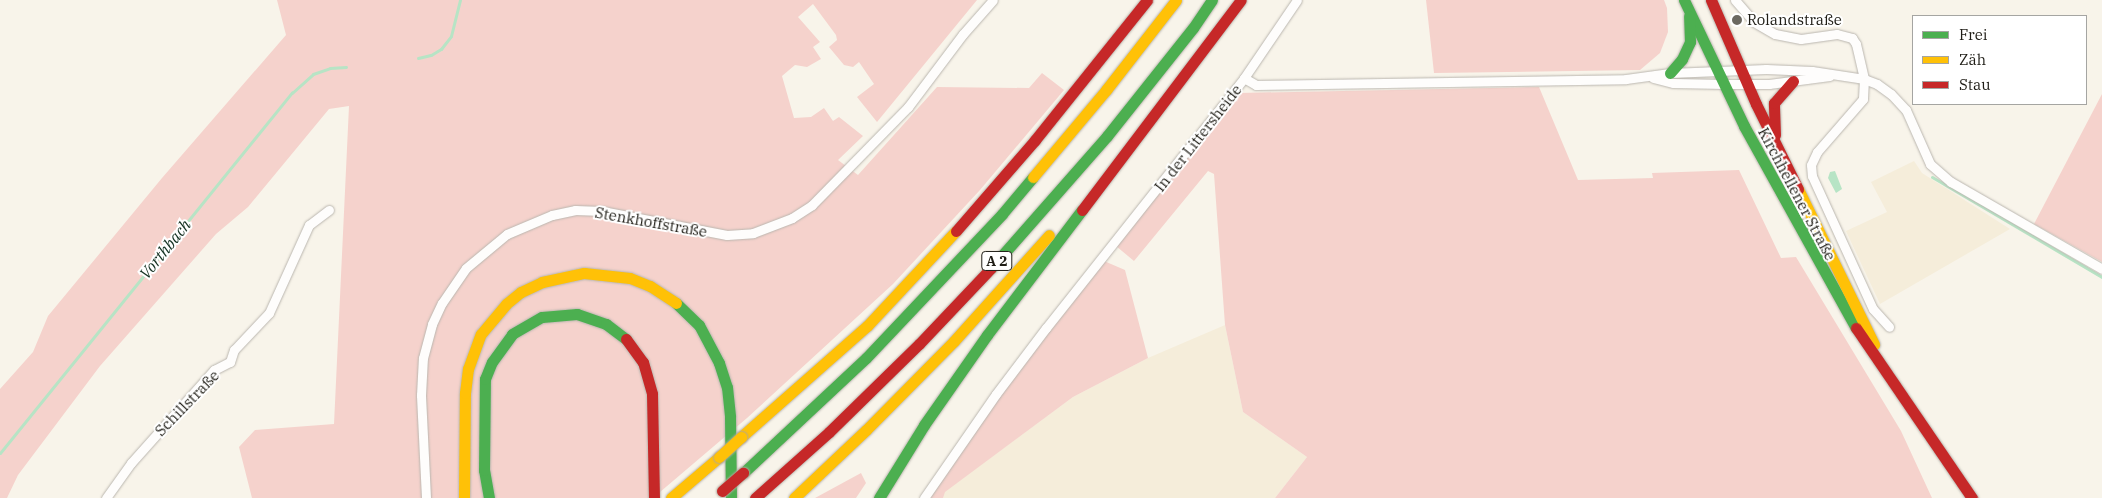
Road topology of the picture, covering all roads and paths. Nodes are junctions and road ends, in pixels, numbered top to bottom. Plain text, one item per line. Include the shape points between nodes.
1 (993, 0) edge
2 (1147, 0) edge
3 (1176, 0) edge
4 (1212, 0) edge
5 (1241, 0) edge
6 (1297, 0) edge
7 (1711, 0) edge
8 (1735, 0) edge
9 (1686, 4) edge
10 (1191, 67) junction
11 (1741, 69) junction
12 (1719, 71) junction
13 (1670, 72) junction
14 (1835, 75) junction
15 (1650, 77) junction
16 (1244, 78) junction
17 (1864, 79) junction
18 (1793, 82) junction
19 (1724, 84) junction
20 (1747, 84) junction
21 (1072, 93) junction
22 (1775, 142) junction
23 (329, 210) dead end
24 (1002, 214) junction
25 (2102, 269) edge
26 (1888, 327) dead end
27 (1900, 393) junction
28 (723, 496) edge
29 (106, 498) edge
30 (426, 498) edge
31 (464, 498) edge
32 (489, 498) edge
33 (654, 498) edge
34 (671, 498) edge
35 (755, 498) edge
36 (794, 498) edge
37 (879, 498) edge
38 (924, 498) edge
39 (1972, 498) edge

1 - 30 street, Stenkhoffstraße via 908,107 812,205 792,218 752,233 727,235 602,211 575,210 552,215 507,234 466,268 442,302 424,358 421,396
2 - 21 main road
3 - 24 main road, A 2
4 - 35 main road, A 2 via 1107,136 1020,237 919,344 829,432
5 - 10 main road
6 - 16 street
7 - 11 main road, Kirchhellener Straße
8 - 17 street, Kirchhellener Straße via 1754,22 1775,34 1801,39 1837,34 1852,38
9 - 12 main road, Kirchhellener Straße
9 - 13 main road via 1690,42 1682,59
10 - 36 main road via 1030,257 954,341
10 - 37 main road via 993,328 924,425
11 - 12 street, In der Littersheide
11 - 14 street via 1812,71
11 - 20 main road, Kirchhellener Straße
12 - 13 street, In der Littersheide
12 - 19 main road, Kirchhellener Straße
13 - 15 street, In der Littersheide
14 - 17 street
14 - 18 street
15 - 16 street, In der Littersheide via 1256,85
15 - 19 street, In der Littersheide via 1673,83
16 - 38 street, In der Littersheide via 1046,328
17 - 25 street via 1892,94 1906,110 1930,164 1952,182
17 - 26 street, Kirchhellener Straße via 1863,99 1817,152 1811,165 1812,176 1873,309
18 - 20 street
18 - 22 main road via 1774,103
19 - 20 street, In der Littersheide
19 - 27 main road, Kirchhellener Straße via 1806,242 1864,343
20 - 22 main road, Kirchhellener Straße
21 - 24 main road
21 - 34 main road, bridge via 977,209 873,319
22 - 27 main road, Kirchhellener Straße
23 - 29 street, Schillstraße via 309,225 269,313 234,350 230,362 214,370 131,463
24 - 28 main road, A 2, bridge via 866,358 743,473
27 - 39 main road, Kirchhellener Straße
28 - 31 main road via 730,417 727,388 720,363 704,333 671,299 650,286 630,278 584,273 542,282 522,292 506,304 481,334 468,369 465,393
32 - 33 main road via 484,470 482,402 485,380 492,362 512,334 525,324 560,314 576,314 606,324 622,334 643,362 652,394

